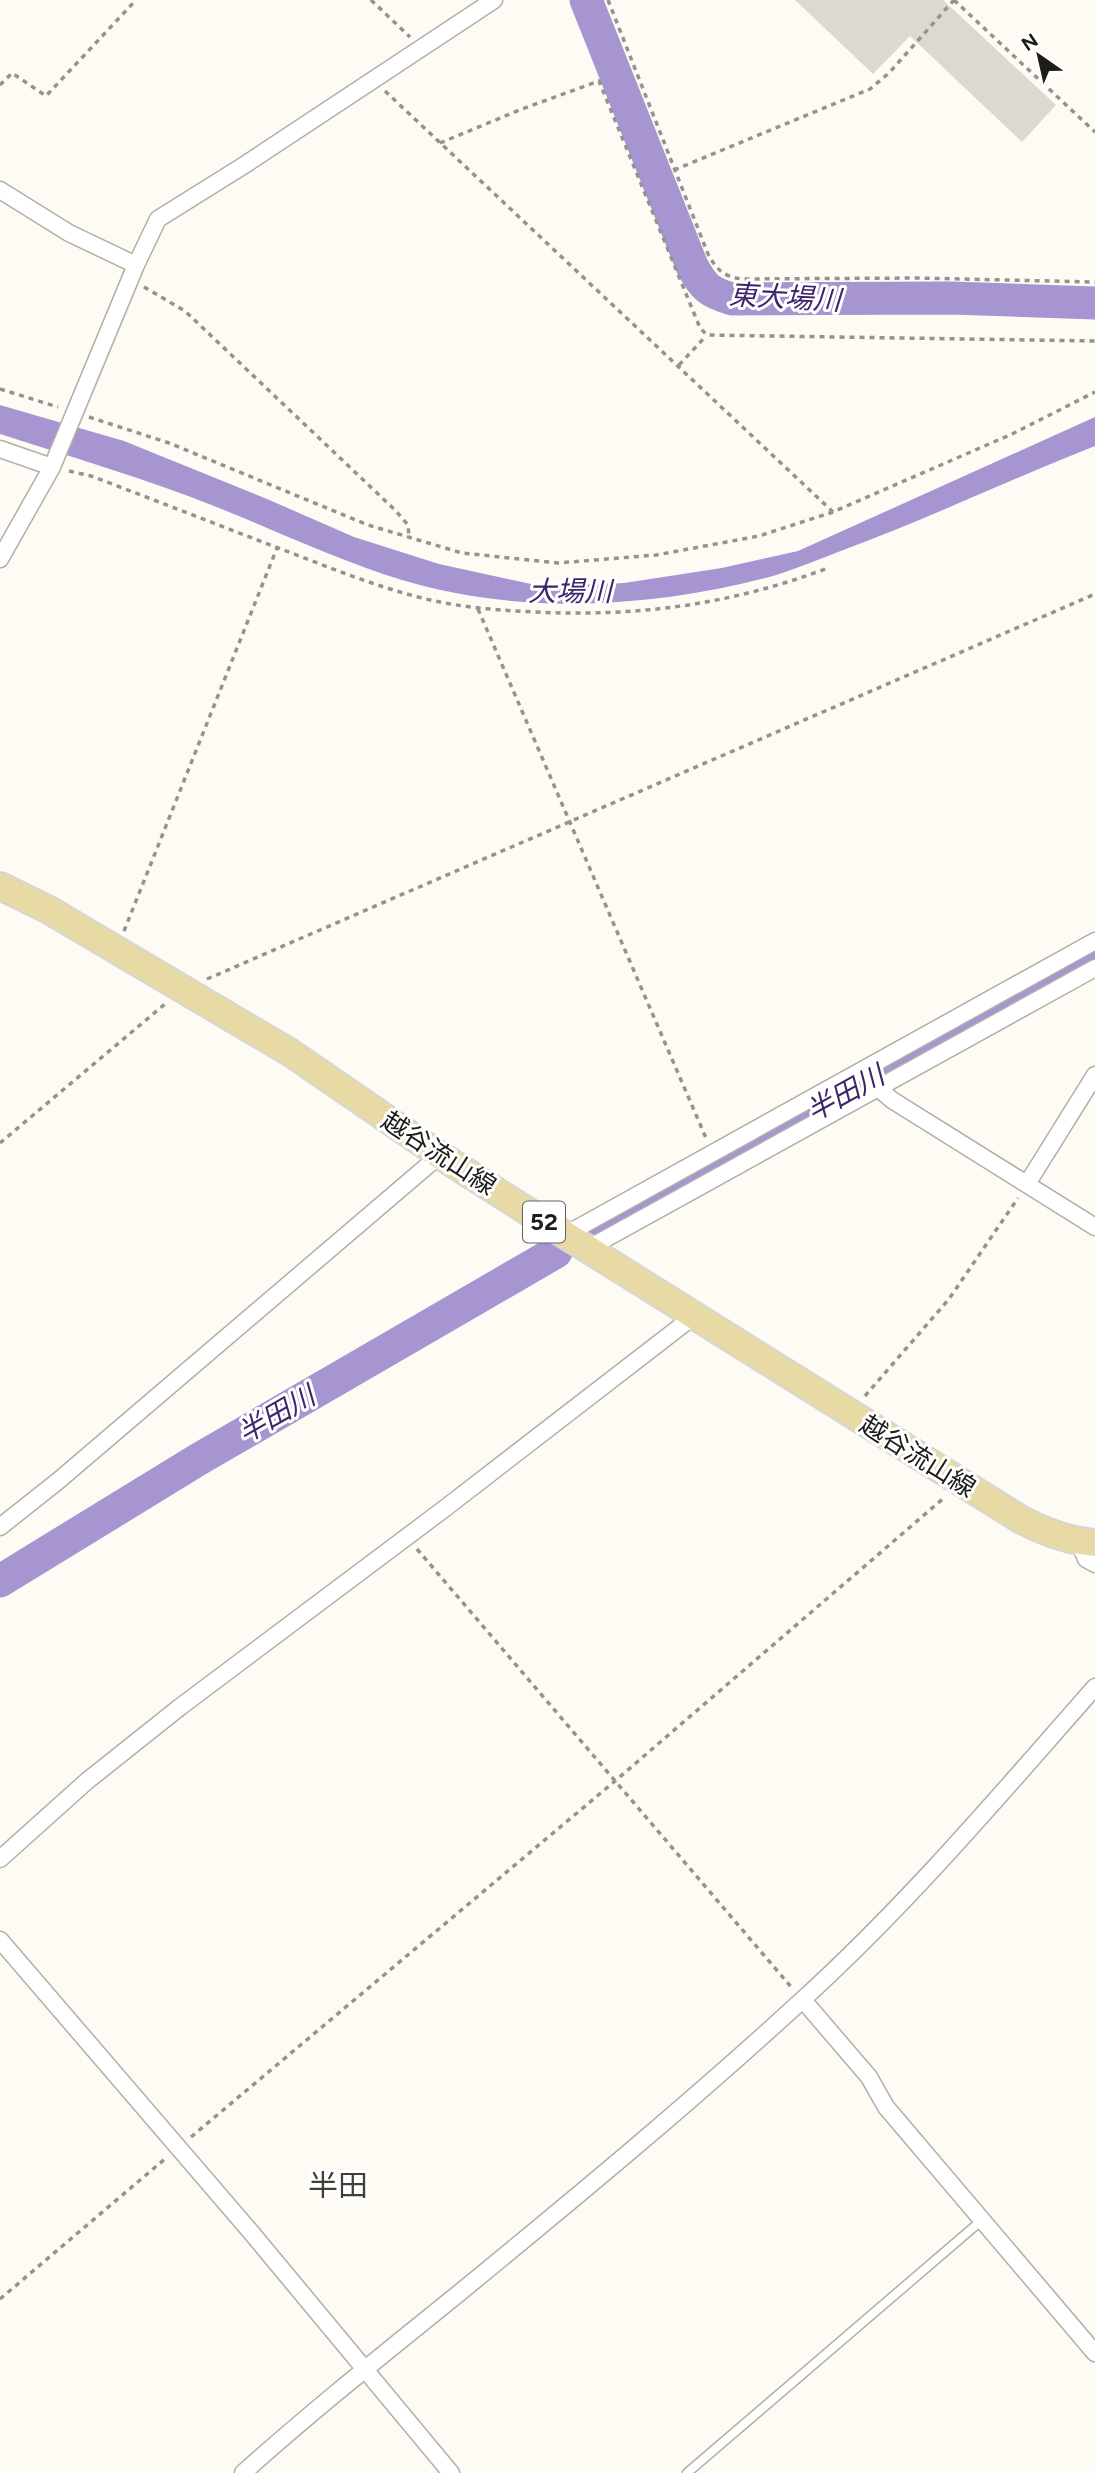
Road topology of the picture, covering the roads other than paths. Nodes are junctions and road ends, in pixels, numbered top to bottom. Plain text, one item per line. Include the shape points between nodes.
1 (494, 0) edge
2 (0, 190) edge
3 (133, 272) junction
4 (0, 449) edge
5 (54, 463) junction
6 (0, 559) edge
7 (0, 886) edge
8 (1095, 941) edge
9 (1095, 968) edge
10 (1095, 1075) edge
11 (871, 1077) junction
12 (439, 1154) junction
13 (1027, 1184) junction
14 (1095, 1227) edge
15 (576, 1242) junction
16 (694, 1316) junction
17 (0, 1527) edge
18 (1087, 1542) edge
19 (1095, 1564) edge
20 (1095, 1687) edge
21 (0, 1859) edge
22 (0, 1940) edge
23 (803, 2000) junction
24 (982, 2220) junction
25 (1095, 2353) edge
26 (365, 2370) junction
27 (243, 2473) edge
28 (452, 2473) edge
29 (687, 2473) edge

1 - 3 street via 158,219
2 - 3 street
3 - 5 street
4 - 5 street
5 - 6 street
7 - 12 main road, 越谷流山線 / 52 via 49,910 291,1053
8 - 11 street
9 - 11 street
10 - 13 street
11 - 13 street via 892,1100
11 - 15 street
11 - 15 street via 713,1152
12 - 15 main road, 越谷流山線 / 52
12 - 17 street
13 - 14 street
15 - 16 main road, 越谷流山線 / 52
16 - 18 main road, 越谷流山線 / 52 via 1039,1529
16 - 21 street via 180,1707
18 - 19 street via 1086,1559
20 - 23 street via 924,1880
22 - 26 street
23 - 24 street
23 - 26 street
24 - 25 street
24 - 29 lane
26 - 27 street
26 - 28 street

